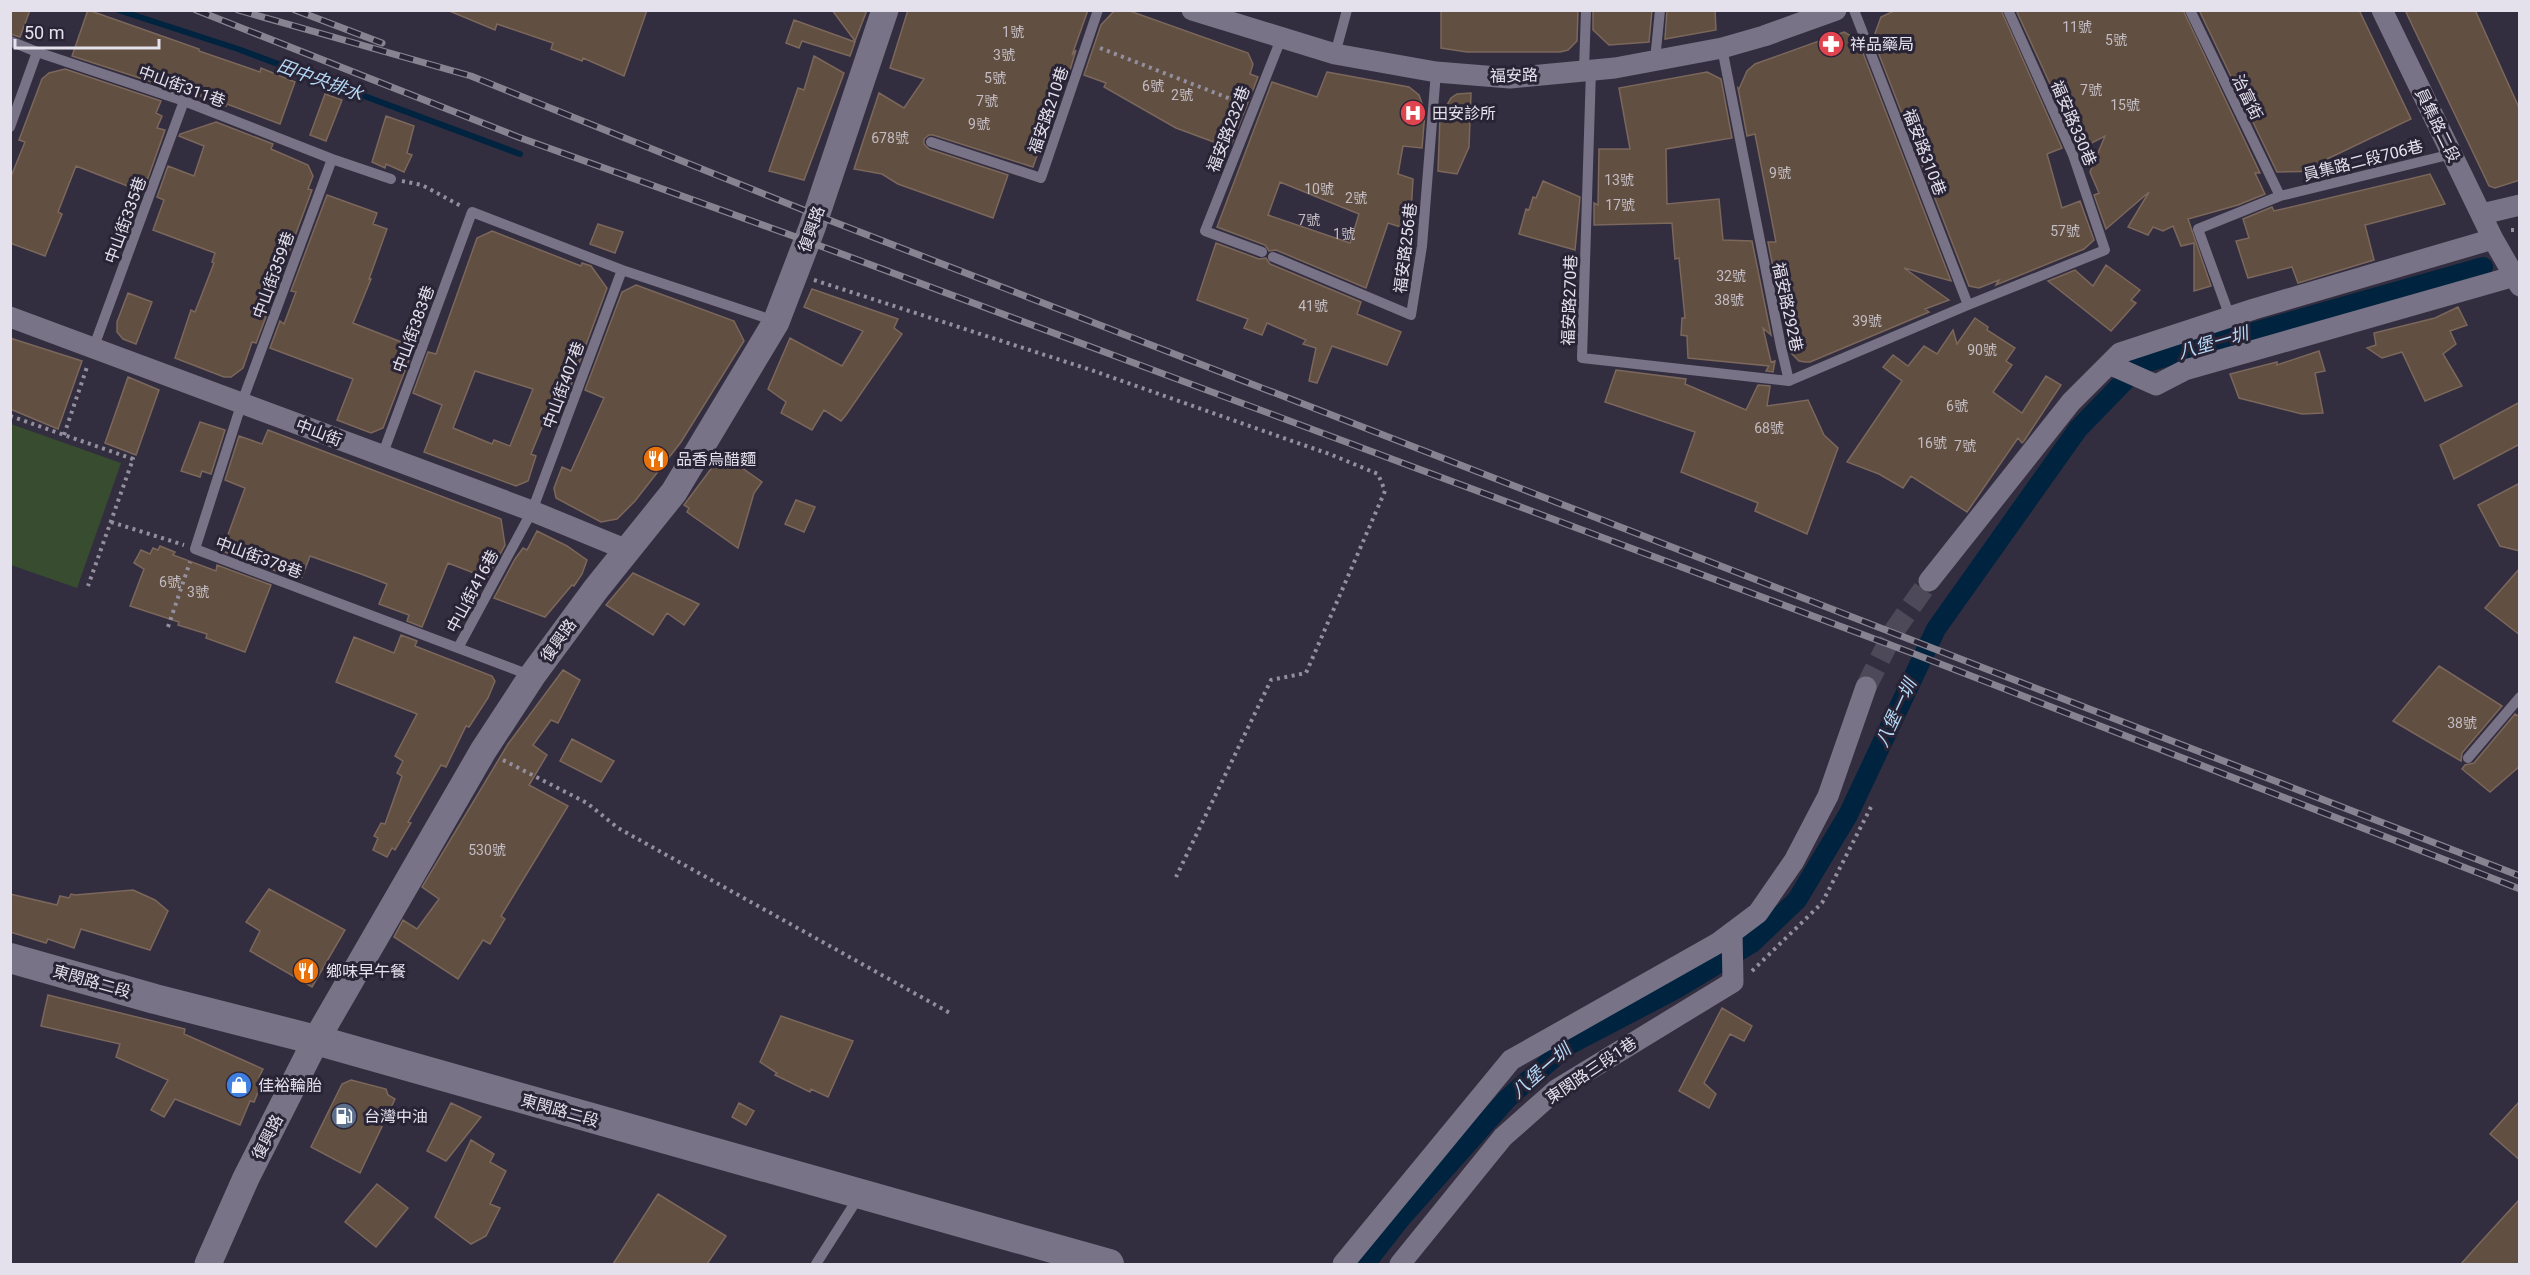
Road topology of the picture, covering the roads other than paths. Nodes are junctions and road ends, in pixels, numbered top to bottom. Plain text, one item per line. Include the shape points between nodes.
1 (885, 10) edge
2 (1098, 10) edge
3 (1192, 10) edge
4 (1347, 10) edge
5 (1586, 10) edge
6 (1660, 10) edge
7 (1836, 10) edge
8 (1854, 10) edge
9 (2008, 10) edge
10 (2190, 10) edge
11 (2382, 10) edge
12 (1281, 39) junction
13 (10, 41) edge
14 (1722, 48) junction
15 (37, 52) junction
16 (1335, 54) junction
17 (1655, 60) junction
18 (1587, 70) junction
19 (1436, 72) junction
20 (184, 101) junction
21 (10, 127) edge
22 (931, 142) dead end
23 (2452, 154) junction
24 (332, 159) junction
25 (391, 178) road end
26 (2280, 196) junction
27 (2520, 205) edge
28 (2482, 214) junction
29 (2493, 239) junction
30 (2105, 250) joint
31 (1262, 252) dead end
32 (1273, 257) dead end
33 (622, 270) junction
34 (2518, 279) edge
35 (1968, 304) junction
36 (10, 317) edge
37 (2230, 317) junction
38 (776, 322) junction
39 (93, 349) junction
40 (2110, 365) junction
41 (1789, 381) junction
42 (242, 402) junction
43 (382, 456) junction
44 (532, 511) junction
45 (627, 550) junction
46 (1929, 581) tunnel mouth
47 (458, 648) junction
48 (532, 676) junction
49 (1866, 687) tunnel mouth
50 (2520, 697) edge
51 (2468, 758) dead end
52 (1732, 933) junction
53 (10, 958) edge
54 (316, 1040) junction
55 (860, 1195) junction
56 (208, 1264) edge
57 (816, 1264) edge
58 (1109, 1264) edge
59 (1343, 1264) edge
60 (1400, 1264) edge

1 - 38 street, 復興路
2 - 22 lane, 福安路210巷 via 1041,178
3 - 12 street, 福安路
4 - 16 lane
5 - 18 lane
6 - 17 lane
7 - 14 street, 福安路
8 - 35 lane, 福安路310巷
9 - 30 lane, 福安路330巷 via 2073,155
10 - 26 lane, 治富街
11 - 23 street, 員集路二段
12 - 16 street, 福安路
12 - 31 lane, 福安路232巷 via 1205,231
13 - 15 lane, 中山街311巷
14 - 17 street, 福安路
14 - 41 lane, 福安路292巷
15 - 20 lane, 中山街311巷
15 - 21 lane
16 - 19 street, 福安路
17 - 18 street, 福安路
18 - 19 street, 福安路 via 1510,78
18 - 41 lane, 福安路270巷 via 1582,358
19 - 32 lane, 福安路256巷 via 1422,246 1411,315
20 - 24 lane, 中山街311巷
20 - 39 lane, 中山街335巷
23 - 26 lane, 員集路二段706巷
23 - 28 street, 員集路二段
24 - 25 lane, 中山街311巷
24 - 42 lane, 中山街359巷
26 - 37 lane, 員集路二段706巷 via 2198,229
27 - 28 street
28 - 29 street, 員集路二段
29 - 34 street, 員集路二段
29 - 37 street
30 - 35 lane, 福安路292巷
33 - 38 lane
33 - 43 lane, 中山街383巷 via 472,212
33 - 44 lane, 中山街407巷
34 - 40 street via 2185,370 2156,385
35 - 41 lane, 福安路292巷
36 - 39 street, 中山街
37 - 40 street via 2120,353
38 - 45 street, 復興路 via 674,492
39 - 42 street, 中山街
40 - 46 street via 2071,402
42 - 43 street, 中山街
42 - 47 lane, 中山街378巷 via 195,549
43 - 44 street, 中山街
44 - 45 street, 中山街
44 - 47 lane, 中山街416巷
45 - 48 street, 復興路
47 - 48 lane, 中山街416巷
48 - 54 street, 復興路 via 483,751
49 - 52 street via 1828,796 1794,861 1758,913
50 - 51 lane
52 - 59 street via 1511,1060
52 - 60 street, 東閔路三段1巷 via 1733,982 1556,1090 1503,1137
53 - 54 main road, 東閔路二段
54 - 55 main road, 東閔路二段
54 - 56 street, 復興路 via 246,1178
55 - 57 lane
55 - 58 main road, 東閔路二段

